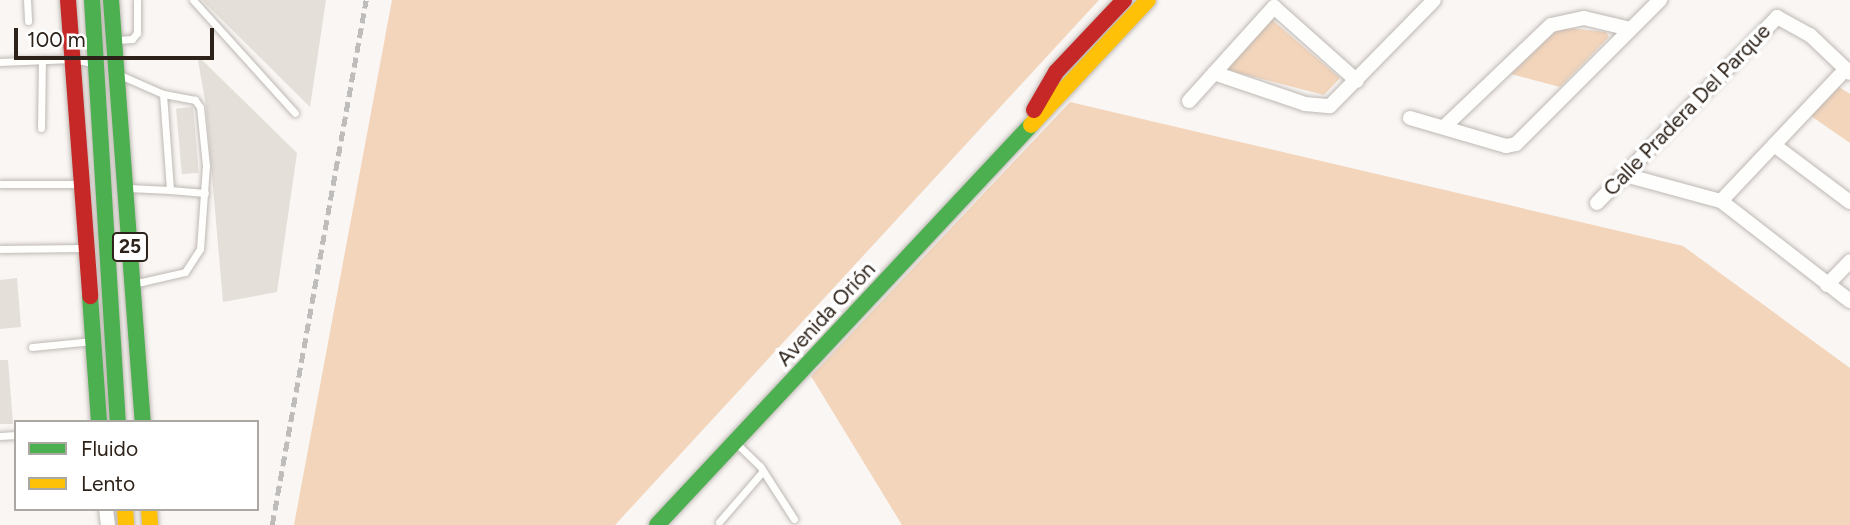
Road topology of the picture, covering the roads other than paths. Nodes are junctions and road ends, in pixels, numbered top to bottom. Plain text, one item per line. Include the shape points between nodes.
1 (27, 0) edge
2 (68, 0) edge
3 (92, 0) edge
4 (111, 0) edge
5 (136, 0) edge
6 (193, 0) edge
7 (1124, 0) edge
8 (1148, 0) edge
9 (1434, 0) edge
10 (1660, 0) edge
11 (28, 21) dead end
12 (1630, 29) junction
13 (114, 41) junction
14 (95, 42) junction
15 (72, 59) junction
16 (42, 60) junction
17 (0, 62) edge
18 (96, 64) junction
19 (1848, 71) edge
20 (116, 73) junction
21 (1214, 73) junction
22 (1357, 81) junction
23 (163, 94) junction
24 (1189, 101) dead end
25 (295, 113) dead end
26 (1410, 118) dead end
27 (1444, 127) junction
28 (41, 128) dead end
29 (1024, 130) junction
30 (1774, 145) junction
31 (1625, 175) junction
32 (0, 184) edge
33 (81, 184) junction
34 (104, 186) junction
35 (125, 188) junction
36 (170, 190) junction
37 (205, 192) junction
38 (1721, 201) junction
39 (1850, 202) edge
40 (1597, 203) dead end
41 (86, 248) junction
42 (107, 248) junction
43 (130, 248) junction
44 (0, 249) edge
45 (1850, 261) edge
46 (133, 284) junction
47 (1828, 285) junction
48 (109, 286) junction
49 (1850, 301) edge
50 (93, 341) junction
51 (32, 347) dead end
52 (99, 420) edge
53 (118, 420) edge
54 (143, 420) edge
55 (736, 443) junction
56 (763, 471) junction
57 (794, 519) dead end
58 (719, 522) dead end
59 (657, 525) edge

1 - 11 lane
2 - 15 street
3 - 14 street, 25
4 - 13 street, 25
5 - 13 lane via 137,33 132,39
6 - 25 lane
7 - 29 street, Avenida Orión via 1056,72
8 - 29 street, Avenida Orión
9 - 22 street
10 - 12 street
12 - 27 street via 1584,18 1551,25
12 - 27 street via 1521,141 1506,146
13 - 14 lane
13 - 20 street, 25
14 - 18 street, 25
15 - 16 lane
15 - 18 lane
15 - 33 street
16 - 17 lane
16 - 28 lane
18 - 20 lane
18 - 34 street, 25
19 - 30 street
19 - 31 street, Calle Pradera Del Parque via 1792,21 1777,18
20 - 23 lane
20 - 35 street, 25
21 - 22 street via 1305,104 1330,106
21 - 22 street via 1274,8
21 - 24 street
23 - 36 lane
23 - 37 lane via 190,98 200,107
26 - 27 street
29 - 55 street, Avenida Orión
30 - 38 street
30 - 39 street
31 - 38 street
31 - 40 street, Calle Pradera Del Parque
32 - 33 lane
33 - 34 lane
33 - 41 street
34 - 35 lane
34 - 42 street, 25
35 - 36 lane
35 - 43 street, 25
36 - 37 lane
37 - 46 lane via 194,263 173,276
38 - 47 street
41 - 42 lane
41 - 44 lane
41 - 50 street
42 - 43 lane
42 - 48 street, 25
43 - 46 street, 25
45 - 47 street
46 - 48 lane
46 - 54 street, 25
47 - 49 street
48 - 53 street, 25
50 - 51 lane
50 - 52 street
55 - 56 lane
55 - 59 street, Avenida Orión
56 - 57 lane
56 - 58 lane

